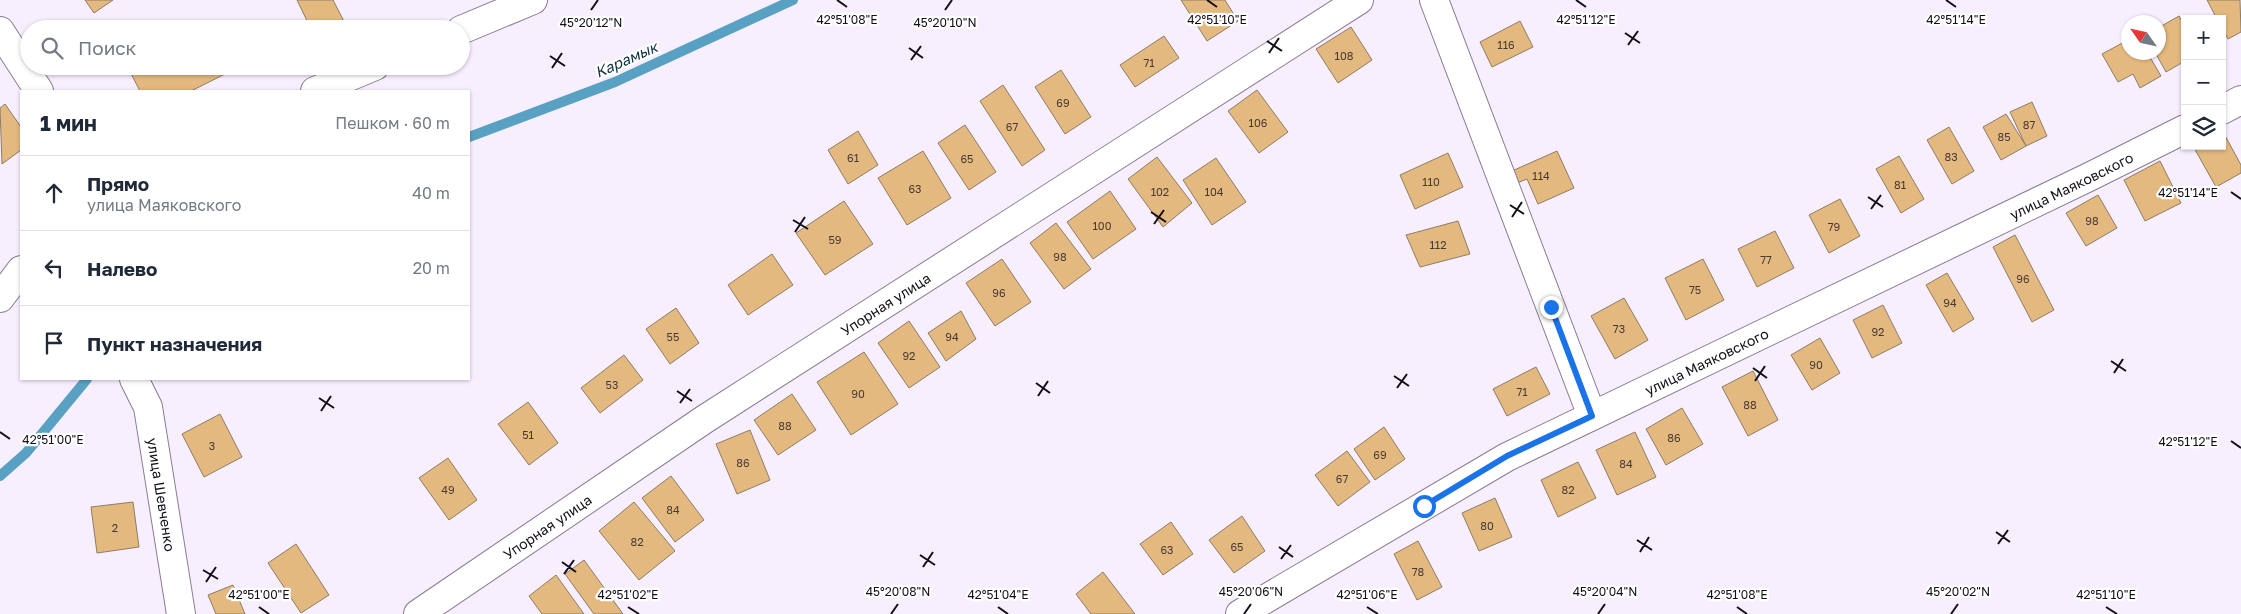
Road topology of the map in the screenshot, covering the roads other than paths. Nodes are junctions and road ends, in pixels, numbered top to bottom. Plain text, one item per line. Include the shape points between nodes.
1 (533, 0) edge
2 (1359, 0) edge
3 (1434, 0) edge
4 (470, 26) edge
5 (0, 31) edge
6 (20, 62) edge
7 (29, 75) edge
8 (353, 75) edge
9 (38, 90) edge
10 (317, 90) edge
11 (2241, 100) edge
12 (2226, 108) edge
13 (2181, 131) edge
14 (20, 271) edge
15 (0, 298) edge
16 (134, 380) edge
17 (1592, 416) junction
18 (182, 614) edge
19 (418, 614) edge
20 (1240, 614) edge

1 - 4 street
2 - 19 street, Упорная улица via 705,420
3 - 17 street
5 - 6 street
7 - 9 street
8 - 10 street
11 - 12 street
13 - 17 street, улица Маяковского
14 - 15 street
16 - 18 street, улица Шевченко via 148,407
17 - 20 street, улица Маяковского via 1507,456

